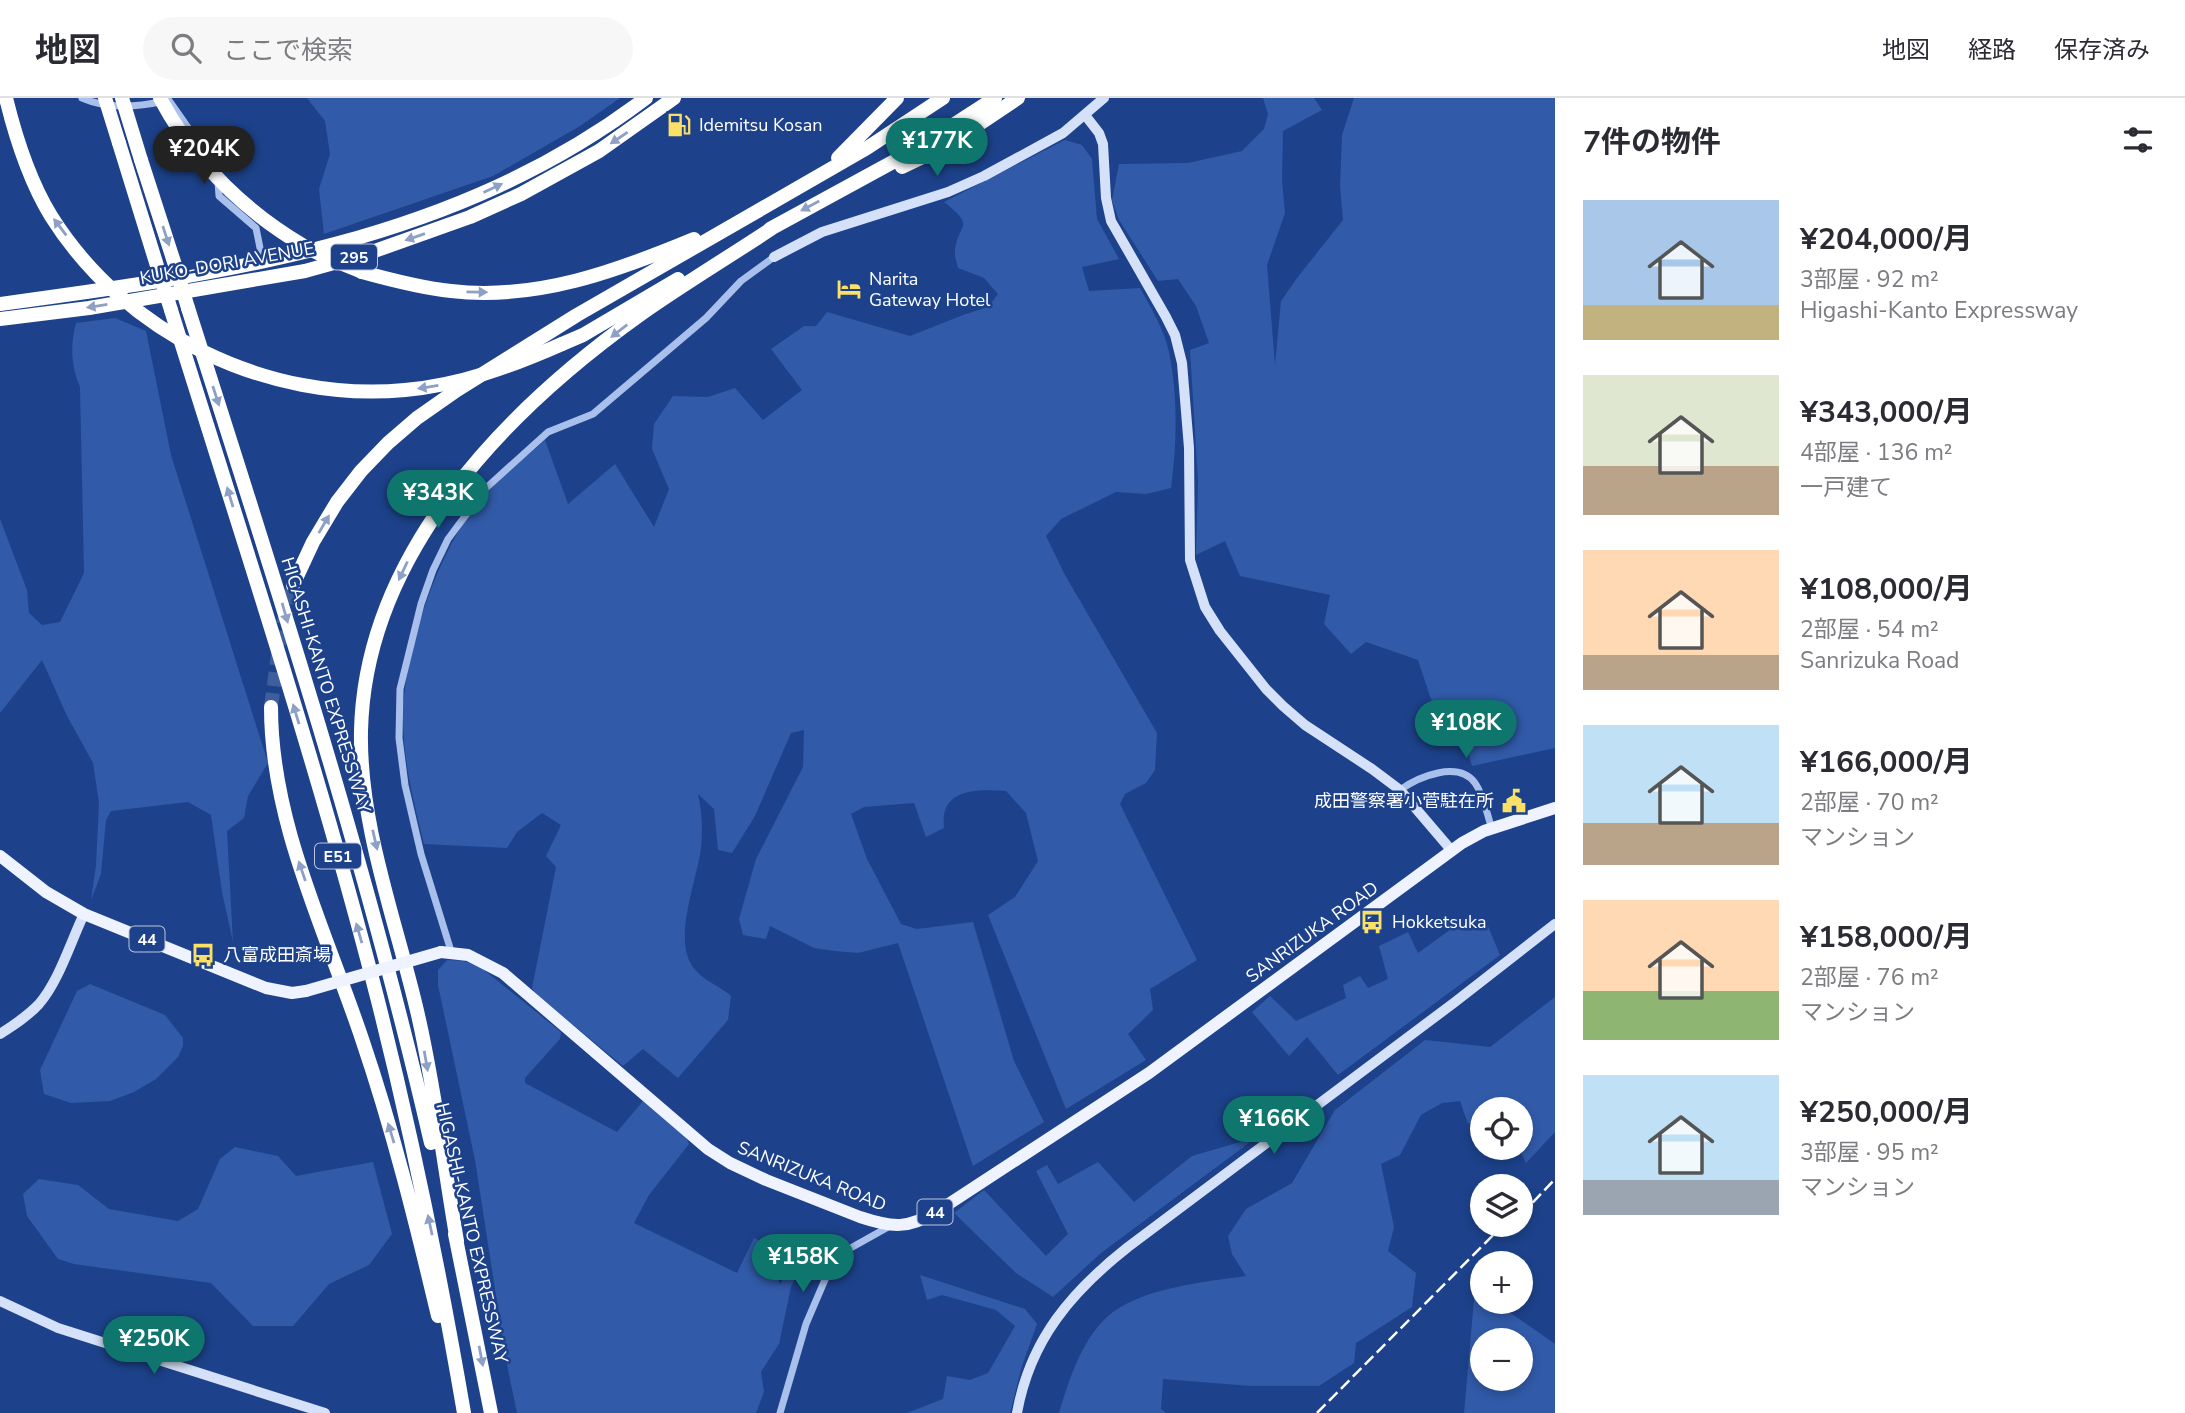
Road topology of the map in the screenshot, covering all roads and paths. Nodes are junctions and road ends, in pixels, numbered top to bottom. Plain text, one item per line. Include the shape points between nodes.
1 (6, 98) edge
2 (82, 98) edge
3 (105, 98) edge
4 (122, 98) edge
5 (646, 98) edge
6 (674, 98) edge
7 (897, 98) edge
8 (943, 98) edge
9 (995, 98) edge
10 (1018, 98) edge
11 (1104, 98) edge
12 (166, 99) edge
13 (1085, 115) junction
14 (801, 187) junction
15 (838, 192) junction
16 (750, 215) junction
17 (777, 225) junction
18 (774, 257) joint
19 (263, 263) junction
20 (0, 304) edge
21 (0, 319) edge
22 (293, 585) tunnel mouth
23 (271, 707) tunnel mouth
24 (1401, 790) junction
25 (1555, 808) edge
26 (1492, 829) junction
27 (1452, 850) junction
28 (0, 856) edge
29 (84, 914) junction
30 (1555, 924) edge
31 (446, 952) junction
32 (0, 1034) edge
33 (891, 1225) junction
34 (457, 1241) junction
35 (0, 1301) edge
36 (325, 1413) edge
37 (463, 1413) edge
38 (491, 1413) edge
39 (780, 1413) edge
40 (1017, 1413) edge

17 -> 1 highway, bridge via 583,335 505,368 435,386 339,390 283,380 211,356 139,313 82,257 52,218 18,146
2 - 12 street via 136,107
37 -> 3 highway, HIGASHI-KANTO EXPRESSWAY / E51, bridge via 437,1256 376,994 272,630
4 -> 34 highway, HIGASHI-KANTO EXPRESSWAY / E51, bridge via 346,818
19 -> 5 highway, KUKO-DORI AVENUE / 295 via 373,234 458,204 558,155
6 -> 21 highway, KUKO-DORI AVENUE / 295 via 598,151 521,194 366,254 305,271
7 - 14 highway via 836,160
8 - 14 highway
9 - 15 highway
10 - 15 highway via 947,145
11 - 13 street
12 -> 16 highway, bridge via 175,126 202,162 251,209 305,246 390,280 452,291 538,289 626,266
12 - 19 street via 216,167 219,196 256,228
13 - 18 street via 1063,133 984,176 822,232
13 - 24 street via 1103,144 1111,221 1175,335 1182,363 1189,448 1190,560 1205,607 1283,706
14 - 16 highway
15 -> 17 highway
22 -> 16 highway via 337,502 387,443 417,418 577,315
17 -> 34 highway via 641,314 573,367 510,426 421,538 384,613 368,671 361,730 368,810 419,1018
18 - 31 street via 593,414 548,432 486,488 448,539 433,570 400,689 399,738 405,785
19 - 20 highway, KUKO-DORI AVENUE / 295
37 -> 23 highway via 396,1149 283,808 271,741
24 - 26 street via 1420,778 1458,772 1468,776 1477,786
24 - 27 street
25 - 26 main road, SANRIZUKA ROAD / 44
26 - 27 main road, SANRIZUKA ROAD / 44
27 - 33 main road, SANRIZUKA ROAD / 44 via 1149,1073 924,1219
28 - 29 main road, 44
29 - 31 main road, 44, bridge via 266,988 292,993
29 - 32 street via 41,1002
30 - 40 street via 1091,1277 1031,1360
31 - 33 main road, SANRIZUKA ROAD / 44 via 468,955 503,974 677,1124 730,1163 860,1217
33 - 39 street via 833,1261 806,1324
34 -> 38 highway, HIGASHI-KANTO EXPRESSWAY / E51
35 - 36 street via 58,1328

